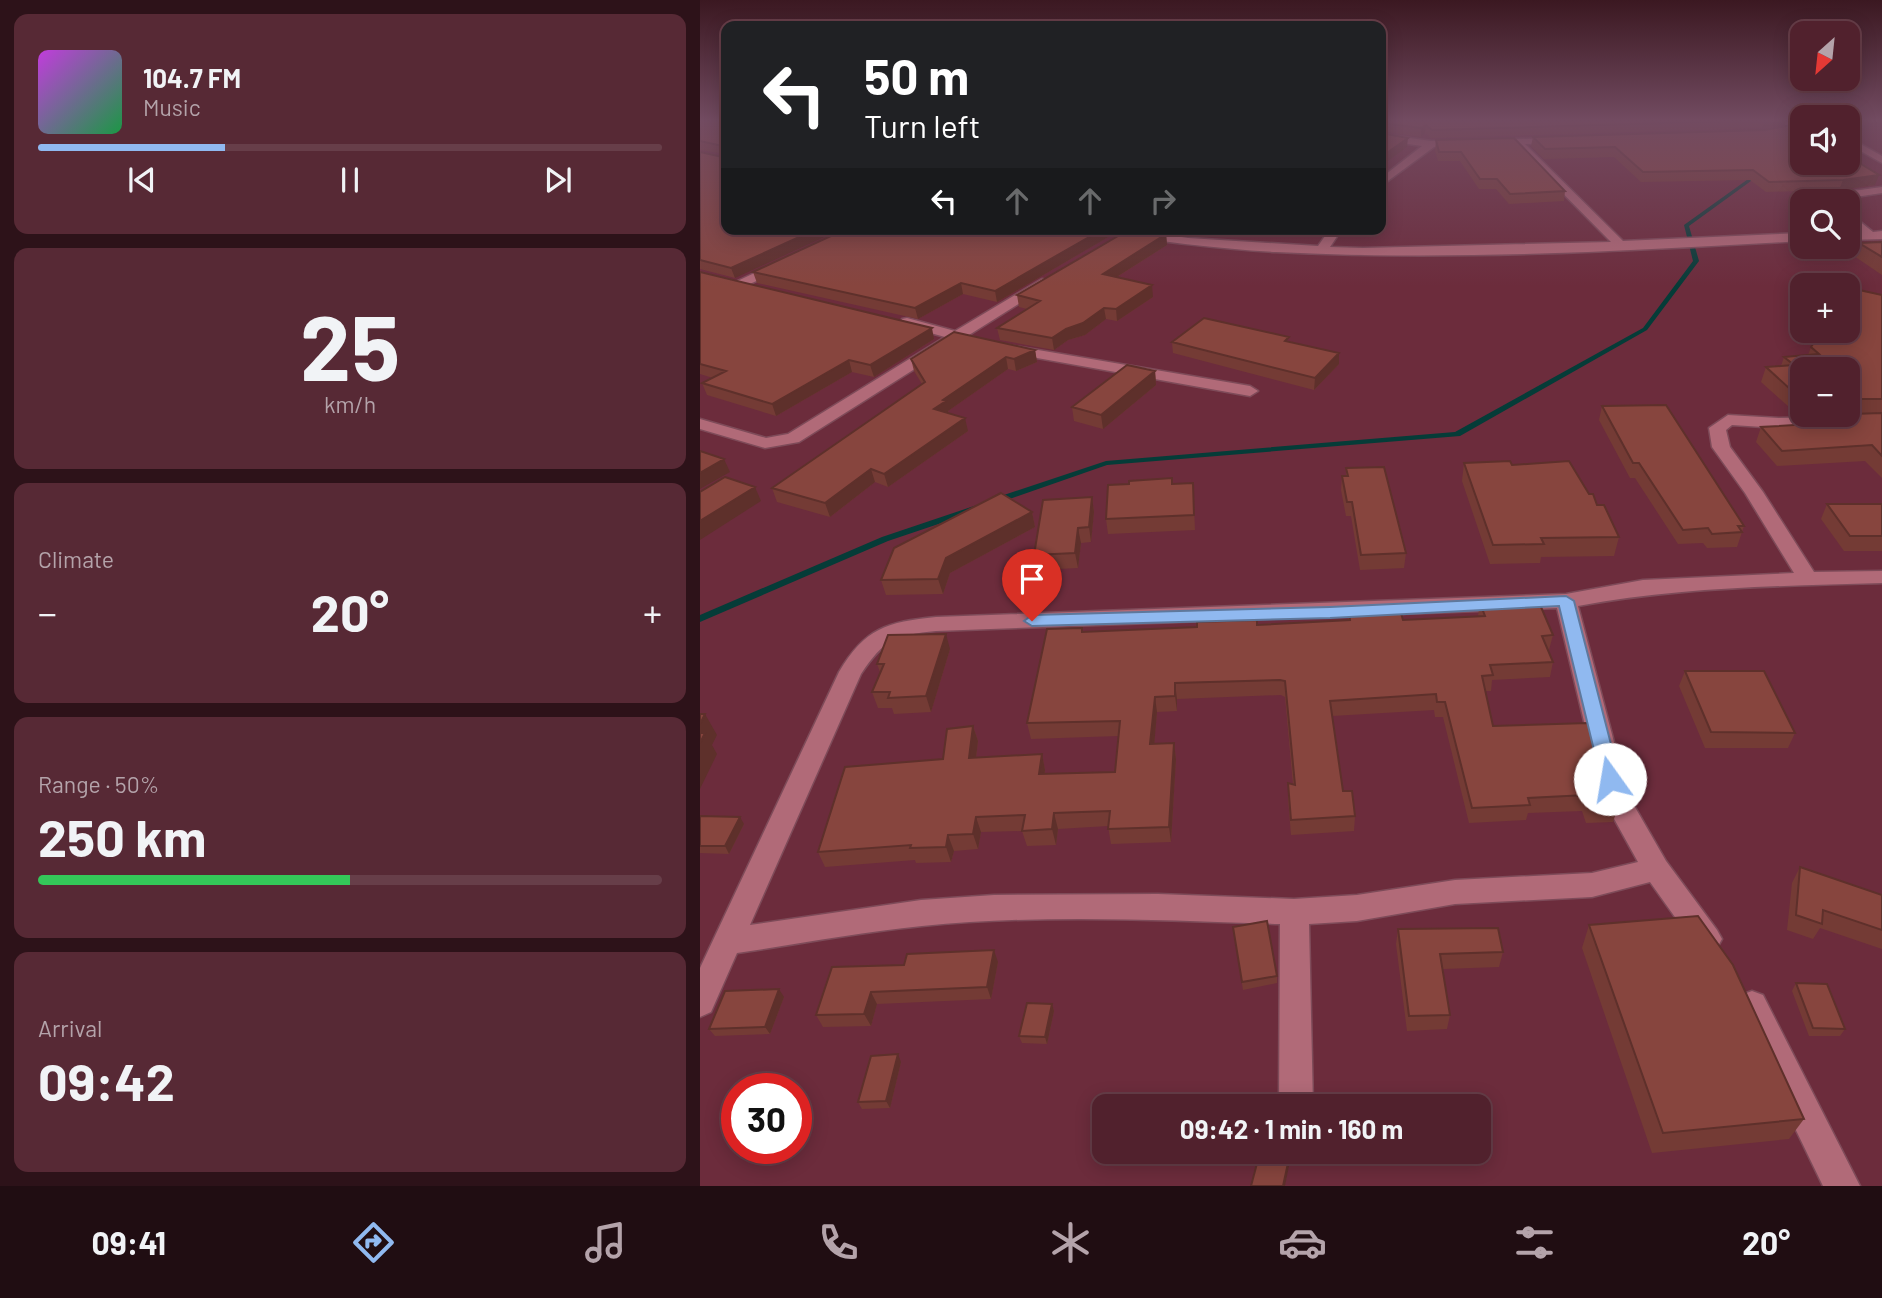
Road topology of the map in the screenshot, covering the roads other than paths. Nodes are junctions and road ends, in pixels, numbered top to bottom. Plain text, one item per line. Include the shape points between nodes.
1 (1550, 175) edge
2 (1882, 190) edge
3 (1860, 193) edge
4 (1860, 224) edge
5 (1125, 235) edge
6 (1152, 235) edge
7 (1332, 235) edge
8 (1876, 235) edge
9 (1790, 238) edge
10 (1619, 244) junction
11 (1103, 248) edge
12 (1322, 249) junction
13 (794, 259) edge
14 (1056, 275) edge
15 (757, 290) edge
16 (888, 318) edge
17 (956, 337) junction
18 (1250, 391) dead end
19 (1882, 421) edge
20 (700, 424) edge
21 (1882, 577) edge
22 (1808, 579) junction
23 (1566, 601) junction
24 (1656, 869) junction
25 (1294, 912) junction
26 (728, 941) junction
27 (700, 1002) edge
28 (1296, 1094) edge
29 (1842, 1186) edge

1 - 10 street
2 - 3 street
4 - 8 street
5 - 11 street
6 - 12 street via 1217,244
7 - 12 street
9 - 10 street
10 - 12 street
13 - 15 street via 730,283
14 - 17 street
16 - 17 street
17 - 18 street
17 - 20 street via 793,438 765,443
19 - 22 street via 1728,420 1717,428 1721,447
21 - 22 street
22 - 23 street via 1643,587
23 - 24 street via 1615,797
23 - 26 street via 936,624 884,632 850,672
24 - 25 street via 1592,885 1455,892 1357,908
24 - 29 street via 1733,973
25 - 26 street via 993,908 921,913
25 - 28 street
26 - 27 street

